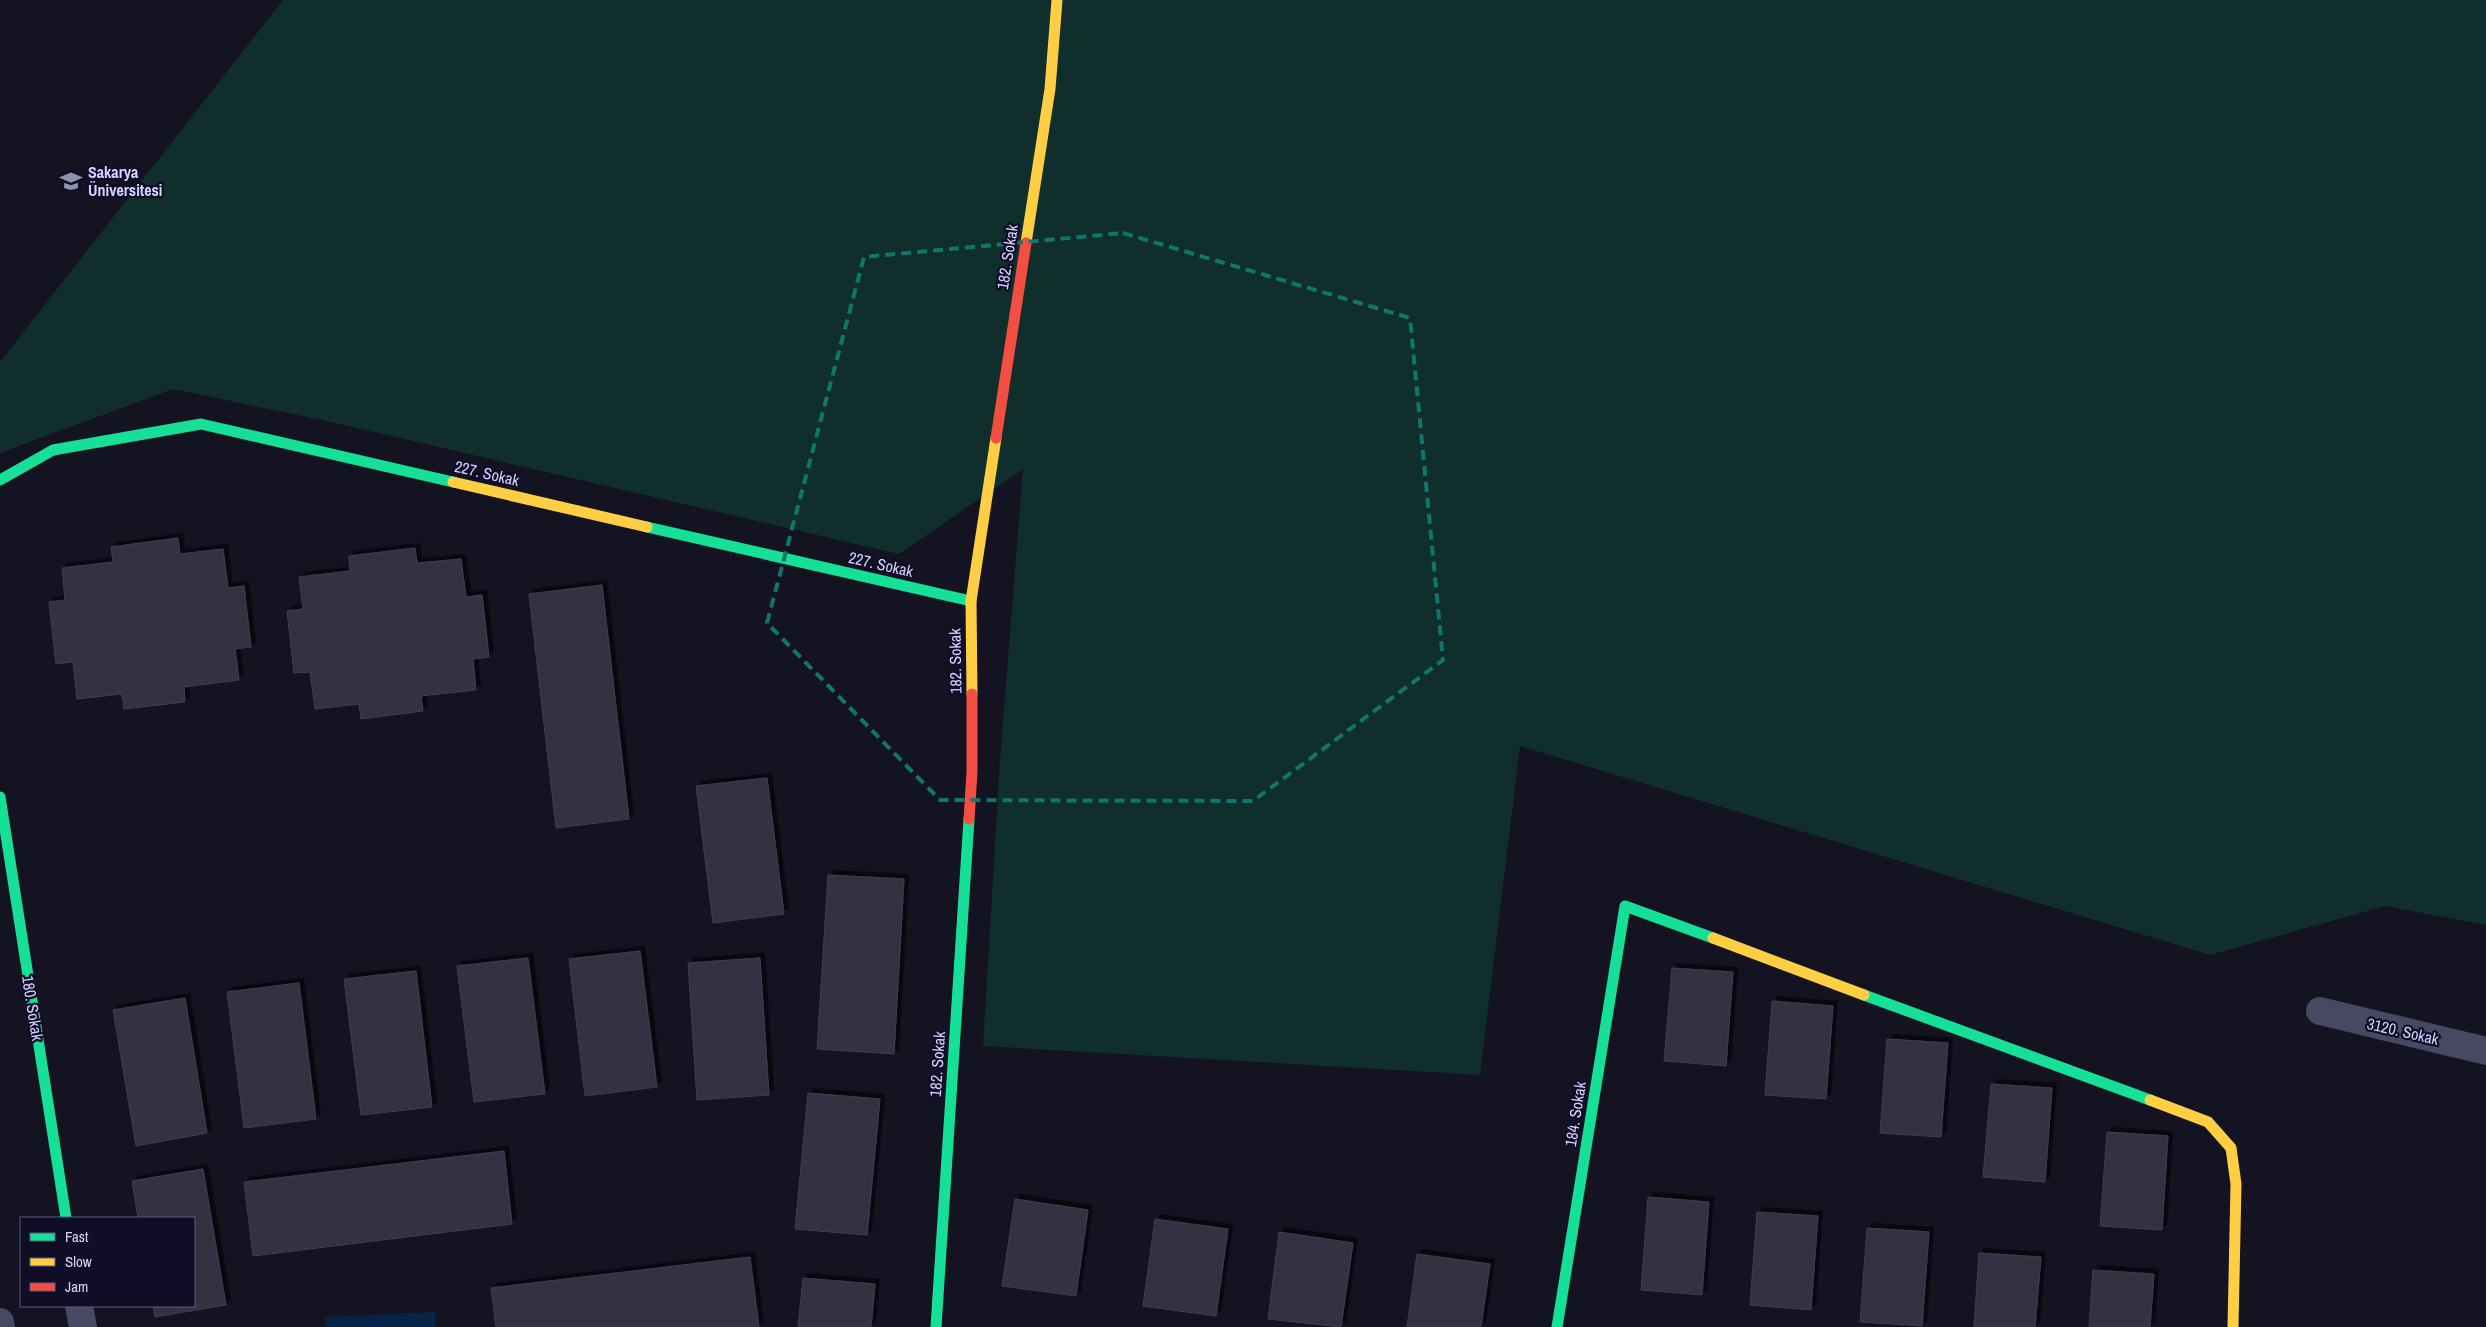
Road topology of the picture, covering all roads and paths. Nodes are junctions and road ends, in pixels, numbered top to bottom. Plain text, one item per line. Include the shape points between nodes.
1 (1057, 0) edge
2 (0, 480) edge
3 (971, 601) junction
4 (0, 797) edge
5 (2320, 1011) dead end
6 (2486, 1051) edge
7 (66, 1217) edge
8 (79, 1307) edge
9 (0, 1322) edge
10 (1, 1327) edge
11 (83, 1327) edge
12 (936, 1327) edge
13 (1558, 1327) edge
14 (2233, 1327) edge

1 - 3 street, 182. Sokak via 1050,88
2 - 3 street, 227. Sokak via 53,450 201,424
3 - 12 street, 182. Sokak via 972,772
4 - 7 street, 180. Sokak
5 - 6 street, 3120. Sokak
8 - 11 street
9 - 10 street
13 - 14 street, 184. Sokak via 1625,906 2208,1122 2231,1148 2236,1184

